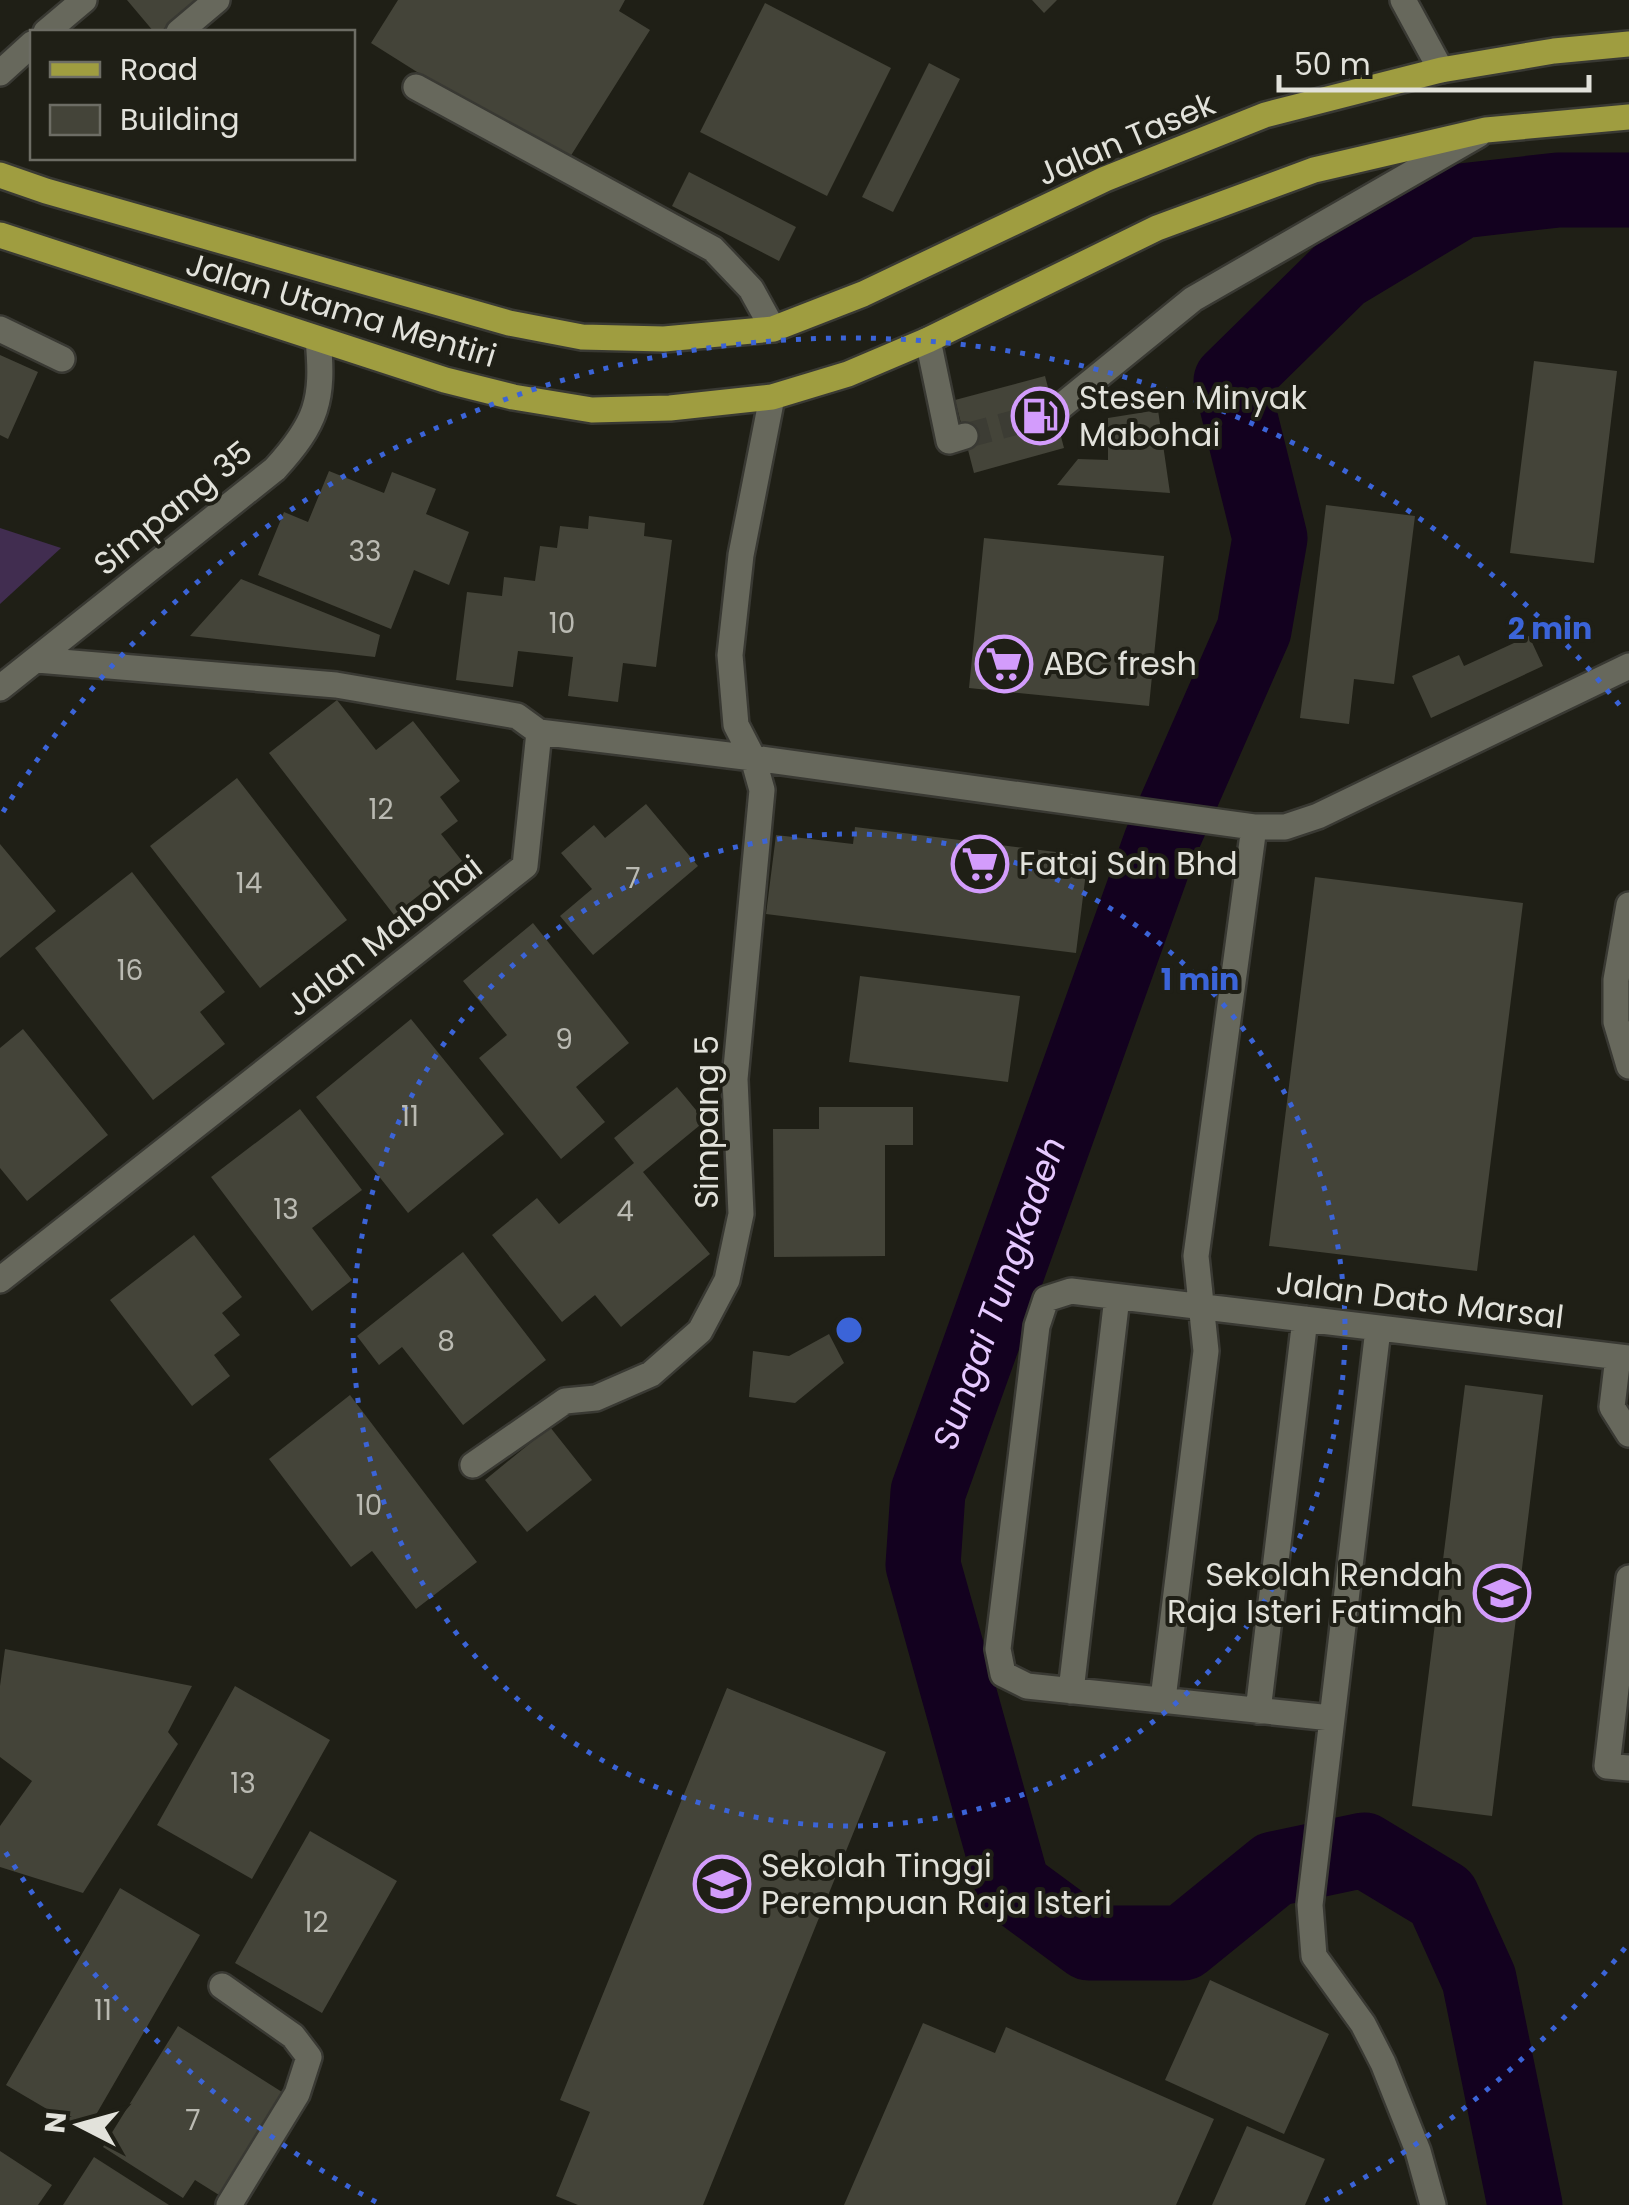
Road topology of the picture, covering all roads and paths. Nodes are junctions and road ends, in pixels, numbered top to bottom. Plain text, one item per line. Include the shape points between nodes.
1 (84, 0) edge
2 (217, 0) edge
3 (1402, 0) edge
4 (48, 30) edge
5 (180, 30) edge
6 (1629, 44) edge
7 (30, 49) edge
8 (1442, 70) junction
9 (0, 73) edge
10 (416, 87) dead end
11 (1629, 117) edge
12 (1486, 130) junction
13 (0, 175) edge
14 (0, 235) edge
15 (0, 329) edge
16 (772, 329) junction
17 (318, 338) junction
18 (664, 339) joint
19 (928, 340) junction
20 (62, 359) dead end
21 (772, 397) junction
22 (1054, 412) tunnel mouth
23 (965, 436) dead end
24 (37, 660) junction
25 (1629, 666) edge
26 (0, 688) edge
27 (539, 732) junction
28 (753, 758) junction
29 (1254, 828) junction
30 (1629, 904) edge
31 (1629, 1066) edge
32 (0, 1280) edge
33 (1117, 1297) junction
34 (1202, 1307) junction
35 (1304, 1320) junction
36 (1378, 1328) junction
37 (1624, 1357) edge
38 (1629, 1434) edge
39 (473, 1465) dead end
40 (1629, 1578) edge
41 (1070, 1691) junction
42 (1163, 1699) junction
43 (1258, 1711) junction
44 (1331, 1718) junction
45 (1629, 1768) edge
46 (222, 1986) dead end
47 (229, 2205) edge
48 (1433, 2205) edge

1 - 4 street
2 - 5 street
3 - 8 street
6 - 8 main road, Jalan Tasek
7 - 9 street
8 - 16 main road, Jalan Tasek via 1265,115
10 - 16 street via 713,250 751,289
11 - 12 main road
12 - 19 main road via 1314,170 1158,228
12 - 22 street via 1194,298
13 - 18 main road, Jalan Utama Mentiri via 508,323 582,337
14 - 17 main road, Jalan Utama Mentiri
15 - 20 street
16 - 18 main road, Jalan Tasek
17 - 21 main road, Jalan Utama Mentiri via 445,380 592,410
17 - 24 street, Simpang 35 via 322,384 304,438 275,469
19 - 21 main road
19 - 23 street via 949,441
21 - 28 street via 741,554 730,655 736,725
24 - 26 street, Simpang 35
24 - 27 street via 336,686 517,716
25 - 29 street via 1318,816
27 - 28 street
27 - 32 street, Jalan Mabohai via 525,866
28 - 29 street
28 - 39 street, Simpang 5 via 762,790 735,1078 741,1214 727,1280 700,1331 651,1374 596,1398 565,1401
29 - 34 street via 1196,1256
30 - 31 street via 1616,994
33 - 34 street, Jalan Dato Marsal
33 - 41 street
33 - 41 street, Jalan Dato Marsal via 1071,1292 1046,1299 1036,1326 998,1650 1004,1674 1027,1686
34 - 35 street, Jalan Dato Marsal
34 - 42 street via 1206,1350
35 - 36 street, Jalan Dato Marsal
35 - 43 street
36 - 37 street, Jalan Dato Marsal
36 - 44 street
37 - 38 street via 1612,1407
40 - 45 street via 1607,1766
41 - 42 street
42 - 43 street
43 - 44 street
44 - 48 street via 1310,1905 1314,1956 1383,2062
46 - 47 street via 293,2036 309,2057 297,2094

